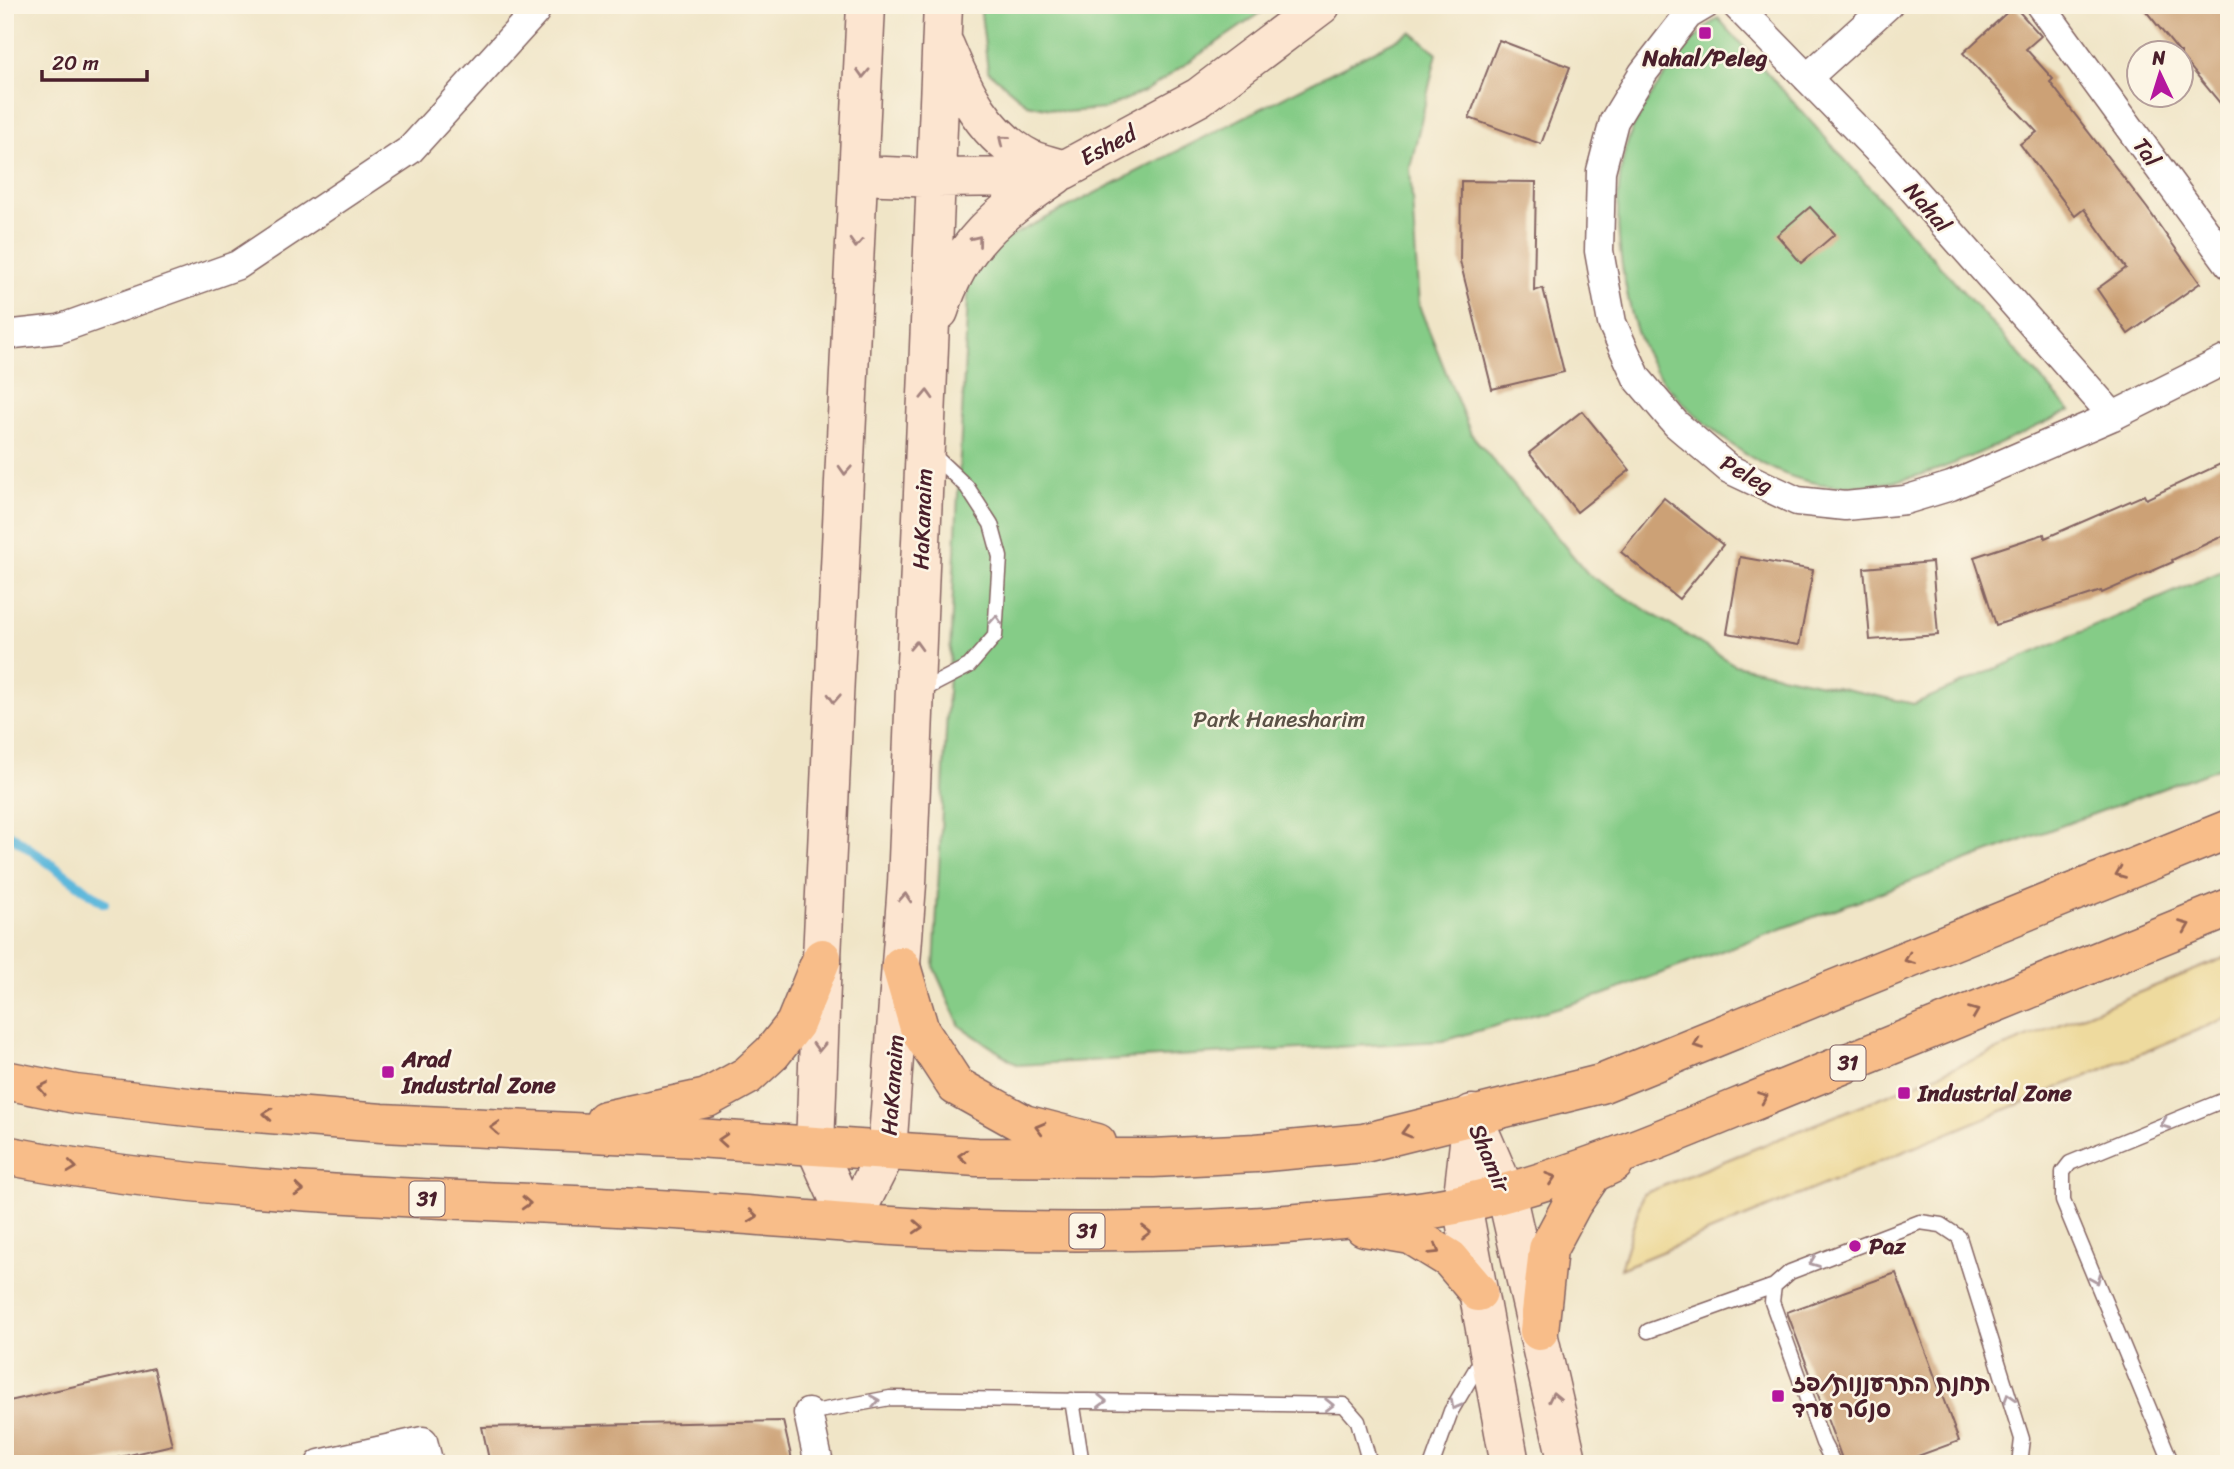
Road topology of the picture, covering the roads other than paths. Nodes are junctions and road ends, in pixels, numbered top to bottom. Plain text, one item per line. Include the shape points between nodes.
1 (538, 5) edge
2 (866, 5) edge
3 (1321, 5) edge
4 (1705, 5) edge
5 (1735, 5) edge
6 (1888, 5) edge
7 (2040, 5) edge
8 (943, 22) edge
9 (1807, 78) junction
10 (1064, 170) junction
11 (859, 175) junction
12 (936, 178) junction
13 (2229, 264) edge
14 (5, 335) edge
15 (929, 345) junction
16 (2229, 358) edge
17 (2113, 416) junction
18 (925, 447) junction
19 (914, 694) junction
20 (2229, 829) edge
21 (2229, 908) edge
22 (822, 958) junction
23 (901, 966) junction
24 (5, 1080) edge
25 (2229, 1098) edge
26 (1472, 1114) junction
27 (552, 1131) junction
28 (1665, 1137) junction
29 (815, 1146) junction
30 (887, 1151) junction
31 (5, 1155) edge
32 (1153, 1158) junction
33 (1506, 1193) junction
34 (1462, 1204) junction
35 (1324, 1221) junction
36 (850, 1224) junction
37 (1774, 1286) junction
38 (1478, 1292) junction
39 (1539, 1331) junction
40 (1648, 1331) dead end
41 (1488, 1350) junction
42 (1072, 1401) junction
43 (808, 1413) joint
44 (426, 1452) edge
45 (320, 1464) edge
46 (819, 1464) edge
47 (1082, 1464) edge
48 (1370, 1464) edge
49 (1432, 1464) edge
50 (1510, 1464) edge
51 (1568, 1464) edge
52 (1834, 1464) edge
53 (2019, 1464) edge
54 (2172, 1464) edge

1 - 14 street via 410,150 238,265 59,329
2 -> 11 main road
3 - 10 main road, Eshed via 1199,97
4 - 17 street, Peleg via 1688,15 1643,73 1614,121 1601,171 1599,251 1612,323 1637,378 1676,424 1729,469 1797,501 1845,506 1930,493
5 - 9 street, Nahal
6 - 9 street
7 - 13 street, Tal
10 -> 8 main road via 1033,160 993,132 969,98
8 - 12 main road, HaKanaim
9 - 17 street, Nahal via 1887,160
10 - 12 main road, Eshed via 1033,177
15 -> 10 main road via 959,262 982,232
11 - 12 main road, Eshed
11 -> 22 main road
12 - 15 main road, HaKanaim
18 -> 15 main road, HaKanaim
16 - 17 street, Peleg
19 -> 18 main road, HaKanaim
19 -> 18 lane via 969,666 995,636 1000,557 991,524 967,487
23 -> 19 main road, HaKanaim
20 -> 26 highway via 1601,1084
28 -> 21 highway, 31
22 - 27 highway via 794,1024 747,1076 707,1098
22 -> 29 main road
23 - 30 main road, HaKanaim
32 -> 23 highway via 1024,1124 956,1086 920,1031
27 -> 24 highway via 206,1109 75,1094
25 -> 54 lane via 2070,1163 2063,1172 2063,1201
26 -> 32 highway via 1364,1143
26 - 33 main road, Shamir
26 - 34 main road, Shamir
29 -> 27 highway
33 -> 28 highway, 31
28 - 39 highway via 1593,1173 1572,1205 1548,1249
29 - 30 highway
29 - 36 main road
32 -> 30 highway via 976,1157
30 - 36 main road, HaKanaim
31 -> 36 highway, 31 via 64,1167 199,1182
33 - 34 highway, 31
33 - 39 main road, Shamir
34 - 35 highway, 31
34 - 38 main road, Shamir
36 -> 35 highway, 31 via 1155,1232
35 -> 38 highway via 1411,1235 1450,1259
37 - 40 lane
37 - 52 lane via 1772,1302
53 -> 37 lane via 2022,1439 1959,1237 1941,1224 1920,1222 1790,1272
38 - 41 main road, Shamir
51 -> 39 main road, Shamir
41 -> 49 lane via 1451,1411
41 - 50 main road, Shamir
43 -> 42 lane via 890,1398
42 - 47 lane
42 -> 48 lane via 1344,1405 1358,1421
43 - 46 street
44 - 45 street

